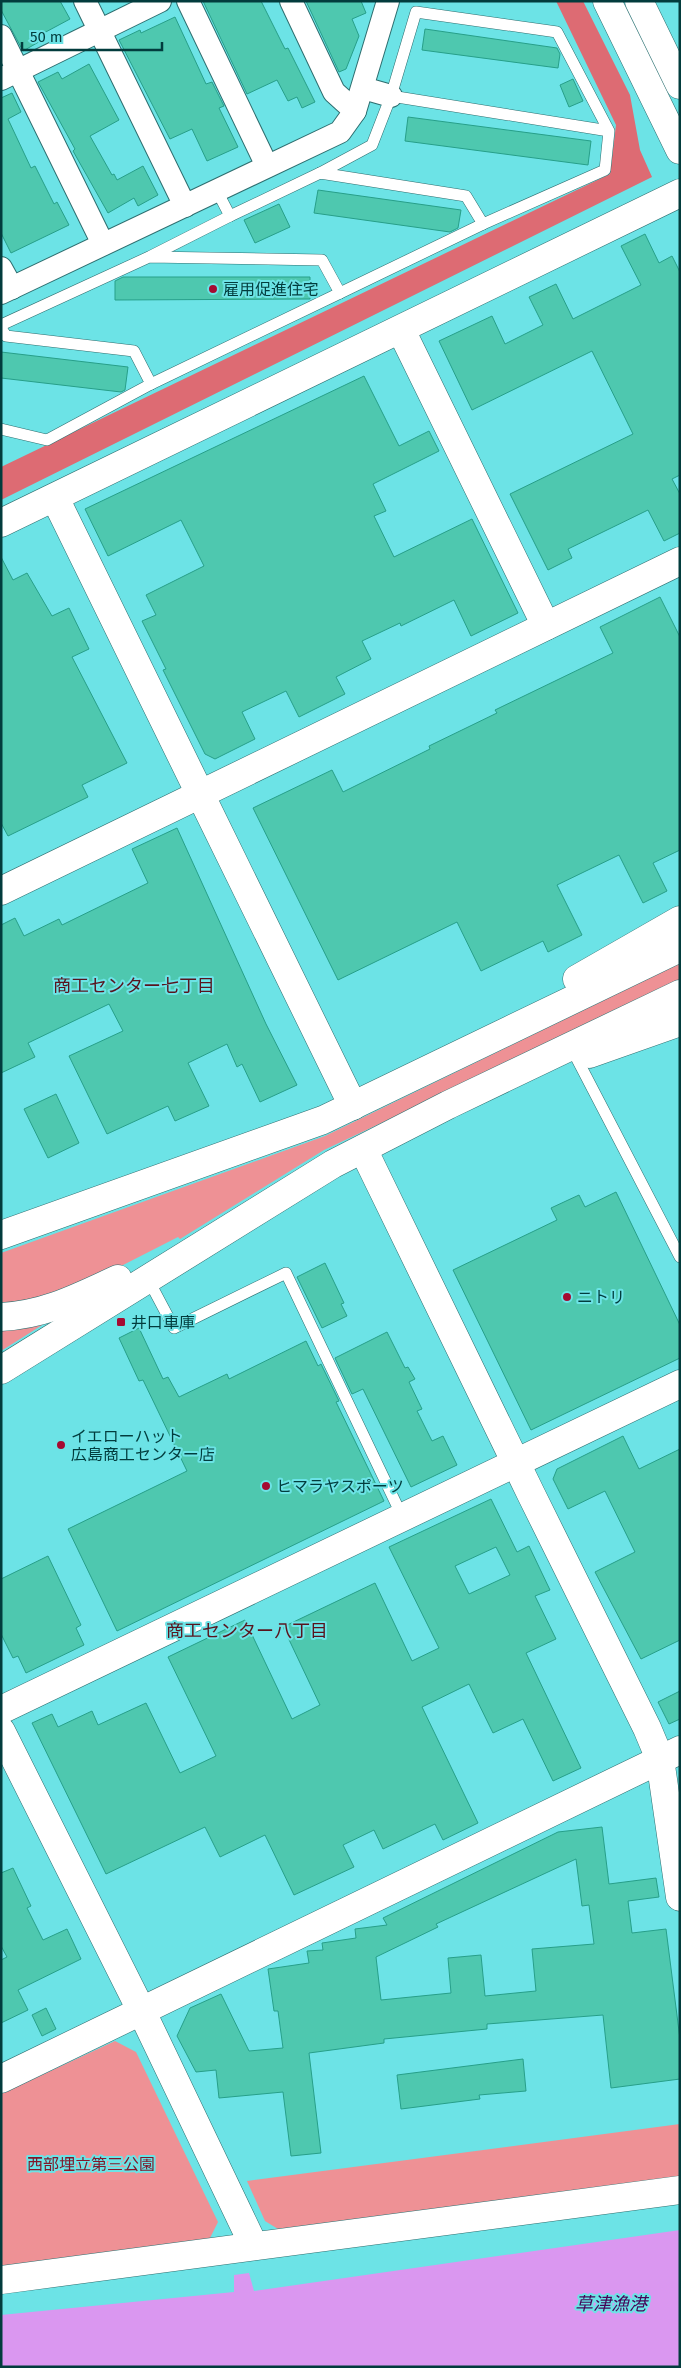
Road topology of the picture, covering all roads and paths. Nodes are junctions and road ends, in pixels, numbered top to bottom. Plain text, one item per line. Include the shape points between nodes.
1 (85, 1) edge
2 (160, 1) edge
3 (188, 1) edge
4 (291, 1) edge
5 (388, 1) edge
6 (607, 1) edge
7 (638, 1) edge
8 (99, 31) junction
9 (1, 36) edge
10 (659, 42) junction
11 (680, 64) edge
12 (10, 75) edge
13 (680, 85) edge
14 (363, 88) junction
15 (391, 96) junction
16 (355, 111) junction
17 (609, 131) junction
18 (680, 150) edge
19 (267, 166) junction
20 (320, 173) junction
21 (217, 191) junction
22 (680, 193) edge
23 (185, 206) junction
24 (230, 216) junction
25 (483, 224) junction
26 (103, 244) junction
27 (149, 256) junction
28 (1, 268) edge
29 (6, 291) edge
30 (340, 293) junction
31 (1, 327) edge
32 (401, 330) junction
33 (151, 384) junction
34 (1, 430) edge
35 (55, 498) junction
36 (1, 523) edge
37 (680, 561) edge
38 (546, 626) junction
39 (200, 796) junction
40 (1, 891) edge
41 (680, 920) edge
42 (680, 948) edge
43 (680, 994) edge
44 (680, 1022) edge
45 (577, 1059) junction
46 (416, 1073) junction
47 (448, 1105) junction
48 (353, 1106) junction
49 (363, 1149) junction
50 (222, 1232) junction
51 (1, 1235) edge
52 (680, 1257) edge
53 (148, 1279) junction
54 (1, 1317) edge
55 (1, 1370) edge
56 (680, 1384) edge
57 (515, 1462) junction
58 (402, 1516) junction
59 (1, 1710) edge
60 (1, 1731) edge
61 (670, 1754) edge
62 (680, 1898) edge
63 (142, 2012) junction
64 (1, 2079) edge
65 (680, 2190) edge
66 (254, 2246) junction
67 (1, 2280) edge

1 - 8 street
2 - 8 street
3 - 19 street
4 - 16 street via 334,92
5 - 14 street
6 - 18 street
7 - 10 street
8 - 12 street
8 - 23 street
9 - 12 street
10 - 11 street
10 - 13 street
12 - 26 street
14 - 15 street
14 - 16 street
15 - 17 lane
15 - 17 lane via 416,12 558,32
15 - 20 lane via 372,145
16 - 19 street via 340,132
17 - 25 lane via 605,170
19 - 21 street
20 - 24 lane
20 - 25 lane via 466,196
21 - 23 street
21 - 24 lane
22 - 32 street
23 - 26 street
24 - 27 lane
25 - 30 lane
26 - 29 street
27 - 30 lane via 322,260
27 - 31 lane
28 - 29 street
30 - 33 lane
31 - 33 lane via 6,336 134,351
32 - 35 street
32 - 38 street
33 - 34 lane via 48,440
35 - 36 street
35 - 39 street
37 - 38 street
38 - 39 street
39 - 40 street
39 - 48 street
41 - 46 street
42 - 46 street
43 - 47 street
44 - 45 street
45 - 47 street
45 - 52 lane
46 - 48 street
47 - 49 street
48 - 51 street via 323,1120
49 - 50 street
49 - 57 street
50 - 53 street
50 - 54 street via 67,1304 42,1312
53 - 55 street
53 - 58 lane via 174,1328 286,1273
56 - 57 street
57 - 58 street
57 - 61 street via 643,1719
58 - 59 street
60 - 63 street
61 - 62 street
61 - 63 street
63 - 64 street
63 - 66 street
65 - 66 street
66 - 67 street

